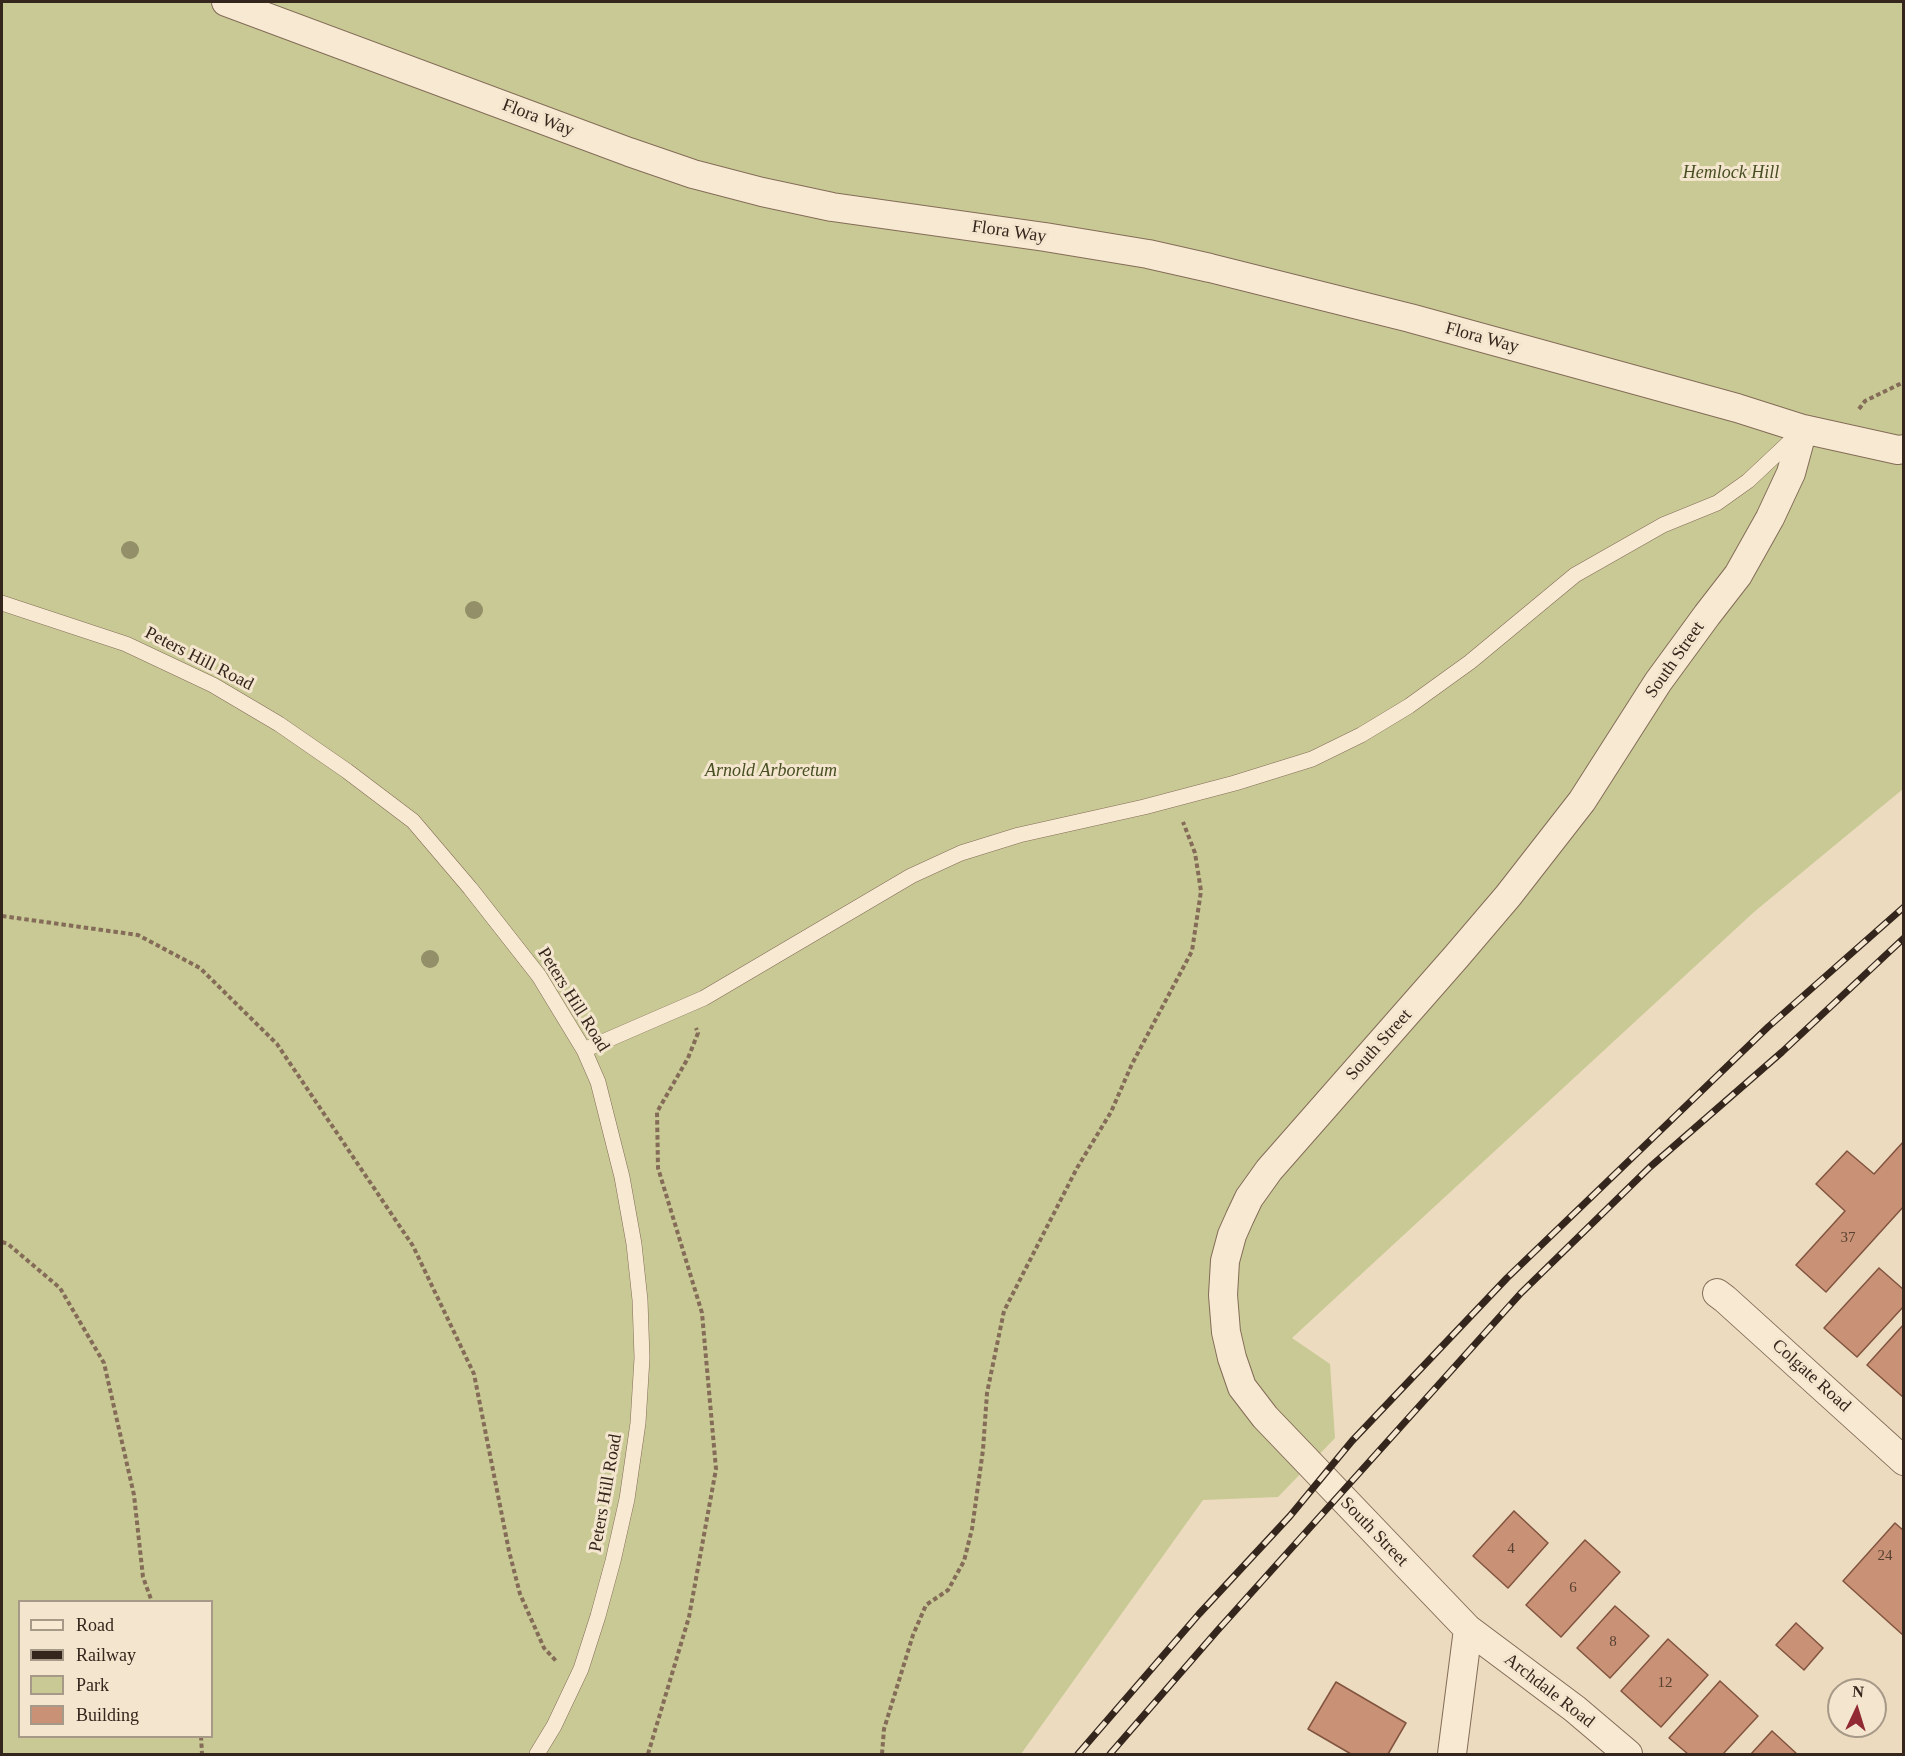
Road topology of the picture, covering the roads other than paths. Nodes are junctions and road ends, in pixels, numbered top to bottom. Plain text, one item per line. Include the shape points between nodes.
1 (226, 2) edge
2 (1803, 429) junction
3 (1904, 449) edge
4 (2, 603) edge
5 (584, 1050) junction
6 (1717, 1293) dead end
7 (1904, 1461) edge
8 (1468, 1629) junction
9 (537, 1755) edge
10 (1452, 1755) edge
11 (1628, 1755) edge

1 - 2 street, Flora Way via 705,177 832,207 1057,239 1210,268 1410,318
2 - 3 street
2 - 5 lane via 1748,481 1717,503 1663,525 1575,575 1470,662 1360,735 1312,759 1235,783 1019,835 961,853 910,876 691,1005
2 - 8 street, South Street via 1791,473 1738,575 1658,682 1582,801 1501,905 1269,1170 1249,1198 1232,1235 1225,1262 1224,1304 1226,1332 1242,1387 1265,1417
4 - 5 lane, Peters Hill Road via 126,644 213,685 289,731 403,814 470,888 539,976
5 - 9 lane, Peters Hill Road via 598,1082 634,1244 642,1358 638,1423 627,1499 598,1616 581,1669
6 - 7 street, Colgate Road
8 - 10 street
8 - 11 street, Archdale Road via 1575,1709

